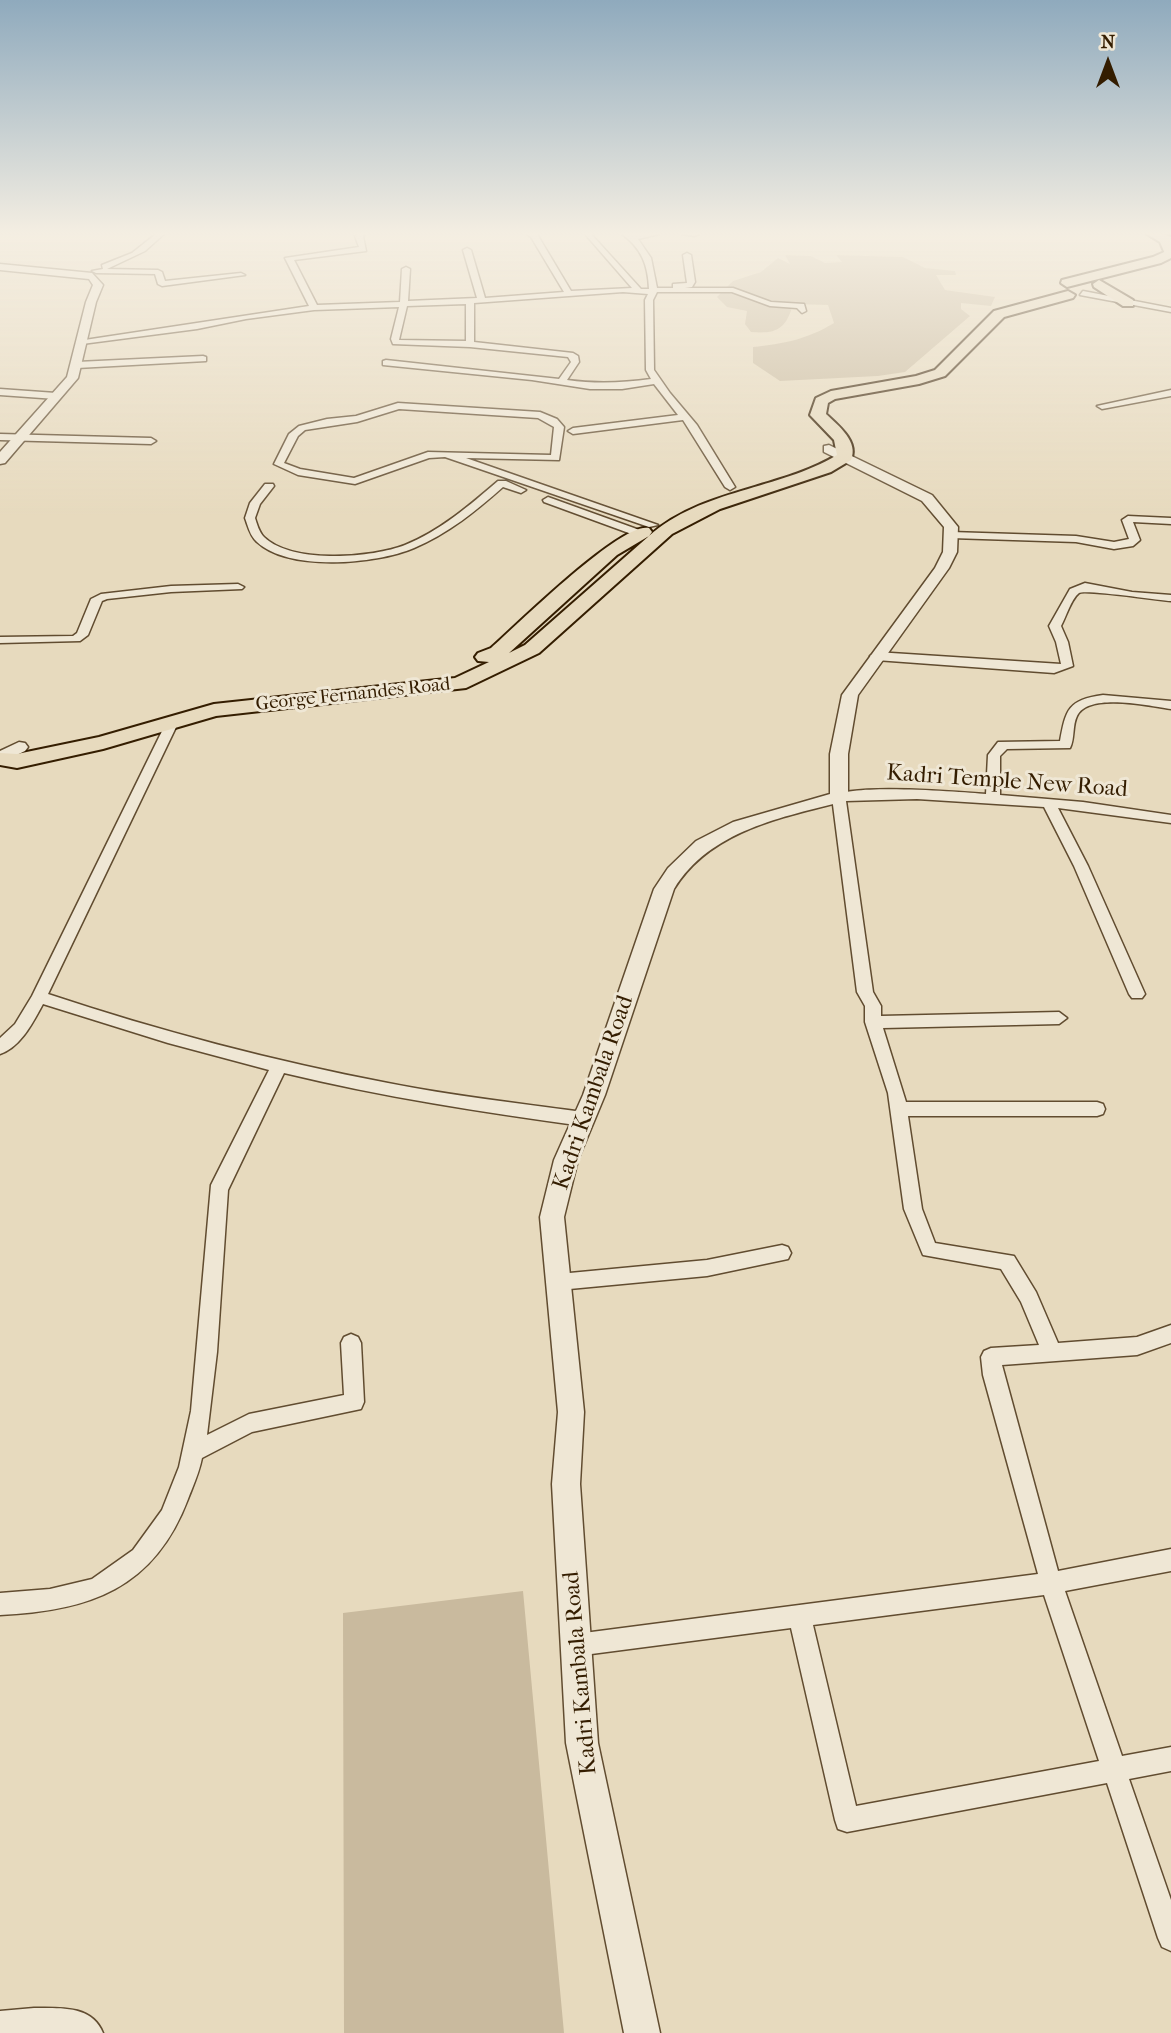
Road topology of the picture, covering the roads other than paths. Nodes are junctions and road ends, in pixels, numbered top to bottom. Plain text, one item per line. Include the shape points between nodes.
1 (85, 329) edge
2 (182, 329) edge
3 (397, 329) edge
4 (470, 329) edge
5 (650, 329) edge
6 (968, 329) edge
7 (984, 329) edge
8 (82, 341) junction
9 (470, 344) junction
10 (203, 359) dead end
11 (386, 363) dead end
12 (77, 365) junction
13 (656, 381) junction
14 (562, 382) junction
15 (0, 392) edge
16 (1171, 393) edge
17 (56, 397) junction
18 (1102, 406) dead end
19 (685, 417) junction
20 (573, 431) dead end
21 (0, 437) edge
22 (18, 438) junction
23 (151, 441) dead end
24 (837, 453) junction
25 (446, 454) junction
26 (0, 460) edge
27 (269, 486) dead end
28 (730, 487) junction
29 (1171, 521) edge
30 (647, 530) junction
31 (951, 535) junction
32 (238, 587) dead end
33 (564, 592) junction
34 (1171, 598) edge
35 (586, 599) junction
36 (0, 640) edge
37 (876, 656) junction
38 (1171, 705) edge
39 (172, 723) junction
40 (9, 747) edge
41 (0, 759) edge
42 (839, 797) junction
43 (993, 799) junction
44 (1049, 803) junction
45 (1171, 819) edge
46 (1137, 993) dead end
47 (39, 997) junction
48 (1059, 1018) dead end
49 (873, 1022) junction
50 (0, 1048) edge
51 (279, 1066) junction
52 (898, 1109) junction
53 (1097, 1109) dead end
54 (583, 1119) junction
55 (782, 1253) dead end
56 (559, 1282) junction
57 (1171, 1334) edge
58 (351, 1343) dead end
59 (1052, 1352) junction
60 (195, 1451) junction
61 (1171, 1560) edge
62 (1051, 1583) junction
63 (0, 1604) edge
64 (799, 1615) junction
65 (576, 1645) junction
66 (1171, 1759) edge
67 (1113, 1770) junction
68 (1171, 1938) edge
69 (0, 2024) edge
70 (90, 2033) edge
71 (642, 2033) edge

1 - 8 street
2 - 8 street
3 - 9 street via 396,342
4 - 9 street
5 - 13 street via 650,370
6 - 24 main road via 918,372 808,394 801,407
7 - 24 main road via 940,373 831,395 821,401 818,415 847,449
8 - 12 street
9 - 14 street via 570,355 575,362
10 - 12 street
11 - 14 street
12 - 17 street
13 - 14 street via 606,387
13 - 19 street
15 - 17 street
16 - 18 street
17 - 22 street
19 - 20 street
19 - 28 street
21 - 22 street
22 - 23 street
22 - 26 street
24 - 28 main road, George Fernandes Road
24 - 31 street via 927,498 947,520
24 - 35 main road, George Fernandes Road via 824,469 714,505 666,530
25 - 25 street via 428,455 355,481 298,472 279,464 294,434 302,428 357,419 398,406 540,415 559,428 556,458
25 - 30 street
27 - 30 street via 254,503 250,518 263,542 292,555 353,559 408,548 449,524 502,483
28 - 30 main road, George Fernandes Road via 698,499
29 - 31 street via 1127,520 1135,540 1129,544
30 - 33 main road, George Fernandes Road via 611,551
31 - 37 street via 950,552 942,568
32 - 36 street via 105,596 97,599 76,639
33 - 35 main road
33 - 40 main road, George Fernandes Road via 498,652 451,670 233,696 81,737
34 - 37 street via 1084,586 1074,591 1055,626 1067,666 1054,669
35 - 39 main road, George Fernandes Road via 532,649 459,684 214,710
37 - 42 street via 850,695 839,754
38 - 43 street via 1093,699 1077,705 1065,745 1003,745 994,755
39 - 41 main road, George Fernandes Road via 103,743 17,761
39 - 47 street
40 - 41 street
42 - 43 street, Kadri Temple New Road via 879,793
42 - 49 street
42 - 54 street, Kadri Kambala Road via 720,837 685,859 664,889
43 - 44 street, Kadri Temple New Road
44 - 45 street, Kadri Temple New Road via 1107,807
44 - 46 street
47 - 50 street via 21,1028
47 - 51 street via 124,1026
48 - 49 street
49 - 52 street
51 - 54 street via 391,1090
51 - 60 street via 219,1187
52 - 53 street
52 - 59 street via 913,1209 929,1250 1007,1262 1029,1298
54 - 56 street, Kadri Kambala Road via 566,1160 552,1217
55 - 56 street via 707,1268
56 - 65 street, Kadri Kambala Road via 571,1412 566,1484
57 - 59 street via 1137,1346
58 - 60 street via 354,1402 248,1423
59 - 62 street via 991,1357
60 - 63 street via 164,1530 127,1570 98,1587 47,1600
61 - 62 street
62 - 64 street
62 - 67 street
64 - 65 street
64 - 67 street via 847,1820
65 - 71 street, Kadri Kambala Road via 582,1743
66 - 67 street
67 - 68 street
69 - 70 street via 74,2022

